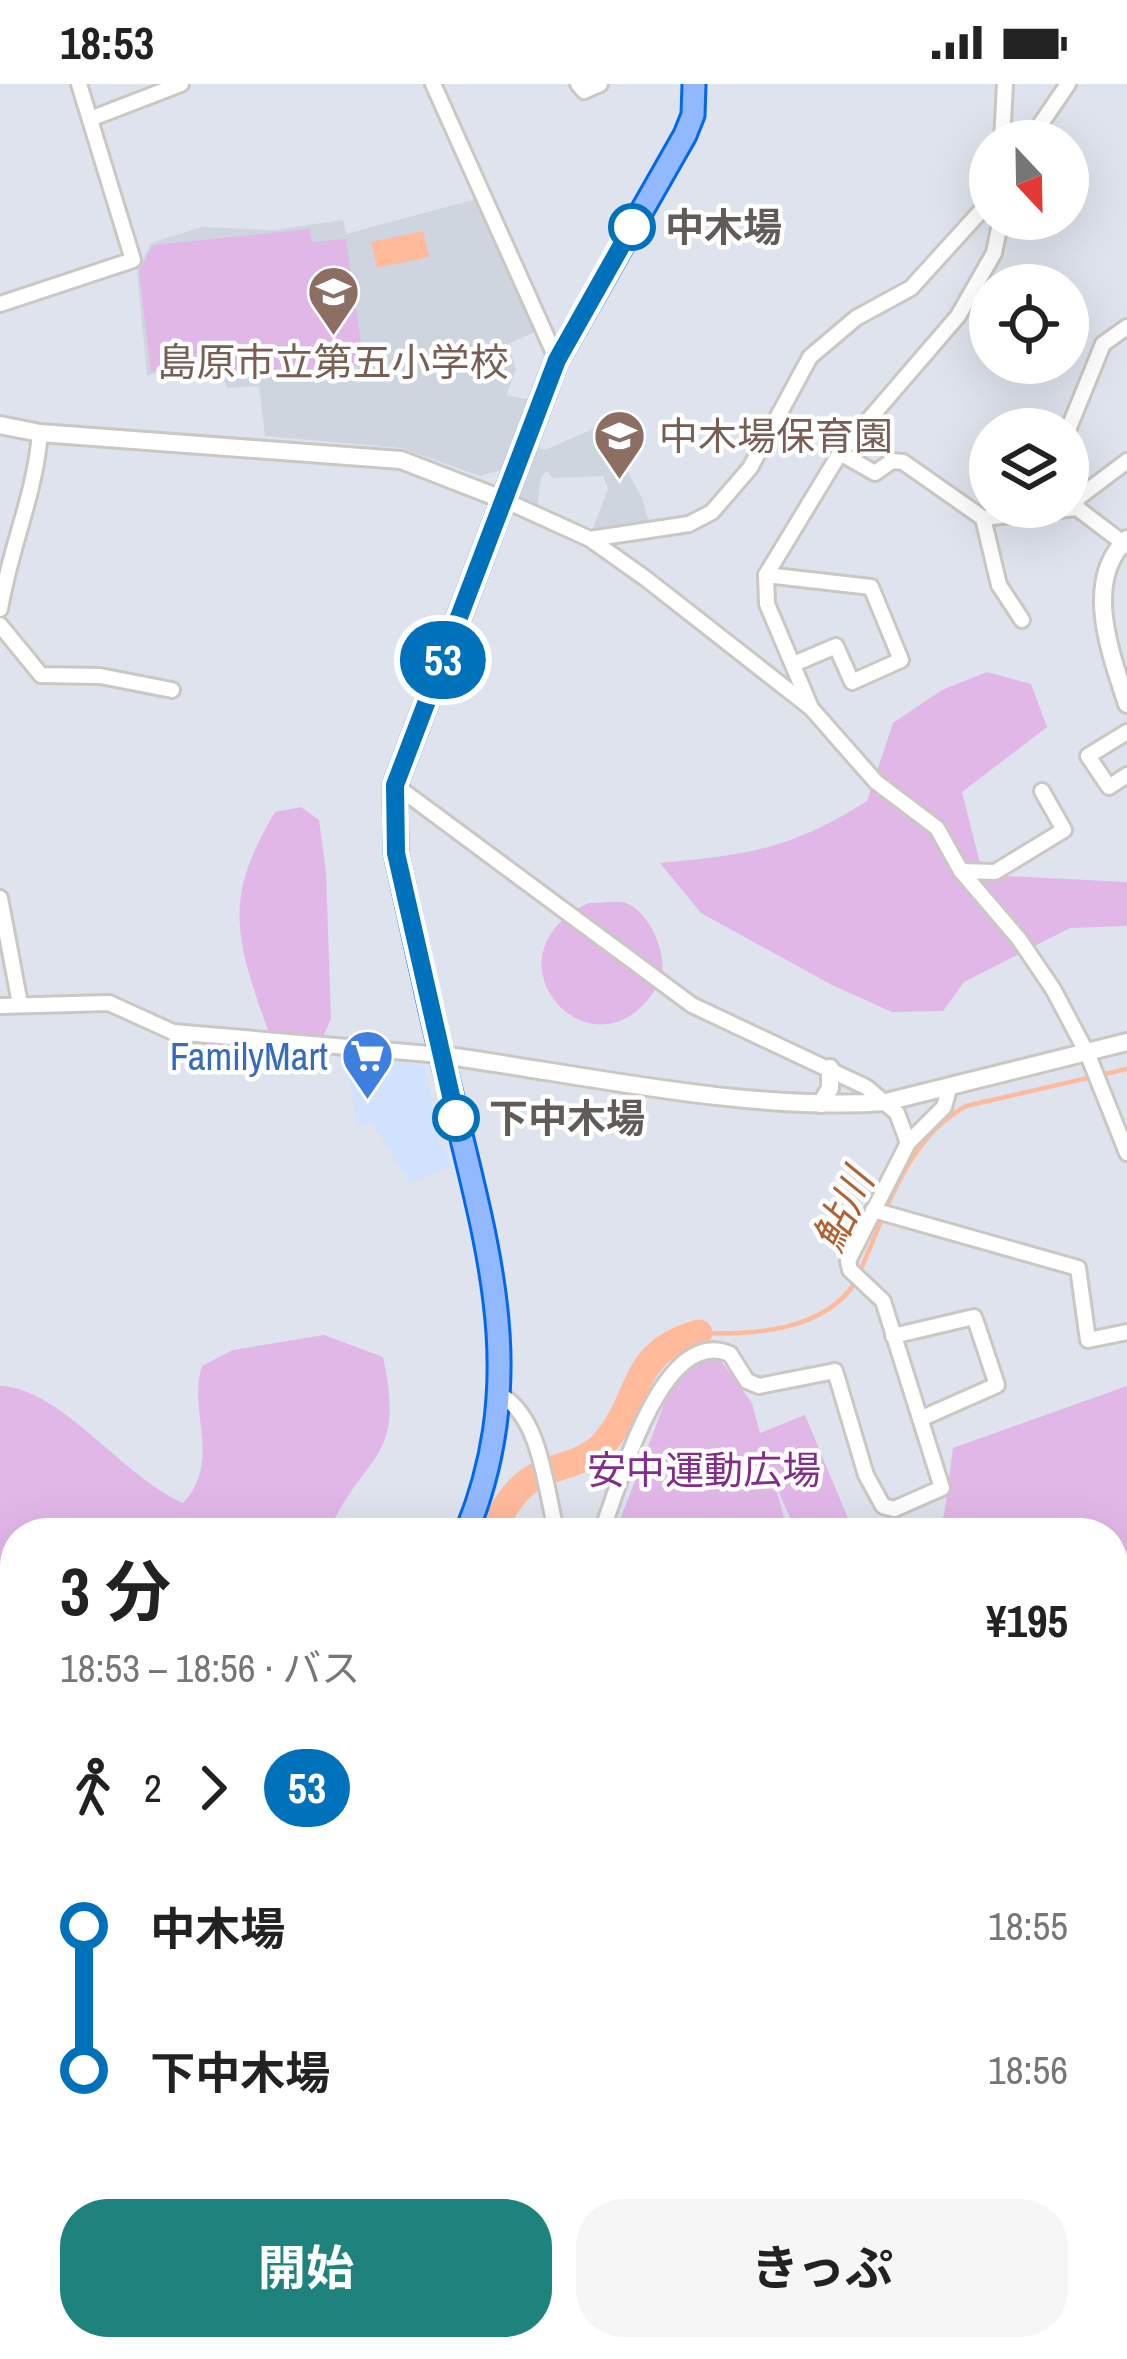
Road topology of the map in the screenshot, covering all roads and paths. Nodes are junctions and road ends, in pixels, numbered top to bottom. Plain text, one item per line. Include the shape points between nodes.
1 (79, 84) edge
2 (182, 84) edge
3 (433, 84) edge
4 (578, 84) edge
5 (600, 84) edge
6 (694, 84) edge
7 (1005, 84) edge
8 (1068, 84) edge
9 (90, 119) junction
10 (1003, 120) edge
11 (1043, 120) edge
12 (969, 224) edge
13 (997, 240) edge
14 (0, 304) edge
15 (1127, 327) edge
16 (557, 360) junction
17 (1078, 408) edge
18 (0, 425) edge
19 (40, 433) junction
20 (840, 453) junction
21 (1127, 461) edge
22 (1089, 494) edge
23 (504, 500) junction
24 (969, 508) edge
25 (1089, 515) edge
26 (985, 528) edge
27 (590, 539) junction
28 (1126, 543) edge
29 (766, 575) junction
30 (0, 609) edge
31 (1022, 620) dead end
32 (0, 626) edge
33 (796, 663) junction
34 (172, 690) dead end
35 (1127, 704) edge
36 (811, 708) junction
37 (1127, 732) edge
38 (1127, 776) edge
39 (395, 785) junction
40 (1042, 791) dead end
41 (961, 871) junction
42 (0, 898) edge
43 (20, 1004) junction
44 (0, 1006) edge
45 (1127, 1042) edge
46 (441, 1055) junction
47 (1090, 1061) junction
48 (830, 1068) junction
49 (950, 1085) junction
50 (886, 1102) junction
51 (821, 1104) junction
52 (908, 1143) junction
53 (1127, 1153) edge
54 (881, 1212) junction
55 (1127, 1332) edge
56 (892, 1336) junction
57 (502, 1395) junction
58 (920, 1419) junction
59 (472, 1518) edge
60 (553, 1518) edge
61 (607, 1518) edge

1 - 9 street
2 - 9 street
3 - 16 street
4 - 5 street via 584,91
6 - 16 highway via 685,135
7 - 10 street
8 - 11 street
9 - 14 street via 133,260
12 - 27 street via 911,288 810,357 750,468 712,512 667,529
13 - 20 street via 958,316
15 - 17 street via 1103,344
16 - 23 highway
18 - 19 street
19 - 23 street via 401,460
19 - 30 street via 33,493 9,554
20 - 24 street via 870,472 903,462
20 - 29 street
21 - 22 street
23 - 27 street
23 - 39 highway
25 - 28 street
26 - 31 street via 999,585
27 - 36 street
28 - 35 street via 1107,567 1102,591
29 - 33 street via 767,604
29 - 33 street via 871,586 901,661 852,682 836,646
32 - 34 street via 41,674
33 - 36 street
36 - 41 street via 876,782 937,828
37 - 38 street via 1088,756 1108,788
39 - 46 highway via 396,853
39 - 48 street via 692,1005
40 - 41 street via 1064,830 995,872
41 - 47 street via 1019,939
42 - 43 street
43 - 44 street
43 - 46 street via 109,1003 173,1032
45 - 47 street
46 - 51 street
46 - 57 highway via 493,1267
47 - 49 street
47 - 53 street
48 - 50 street
48 - 51 street
49 - 50 street
49 - 52 street via 944,1107
50 - 51 street
50 - 52 street
52 - 54 street
54 - 55 street via 1078,1268 1088,1340
54 - 56 street via 848,1261 880,1296
56 - 58 street
56 - 58 street via 974,1317 977,1325 997,1385
57 - 59 highway
57 - 60 street via 524,1412
58 - 61 street via 942,1487 889,1509 866,1475 840,1375 830,1370 752,1385 730,1354 705,1351 679,1363 659,1388

